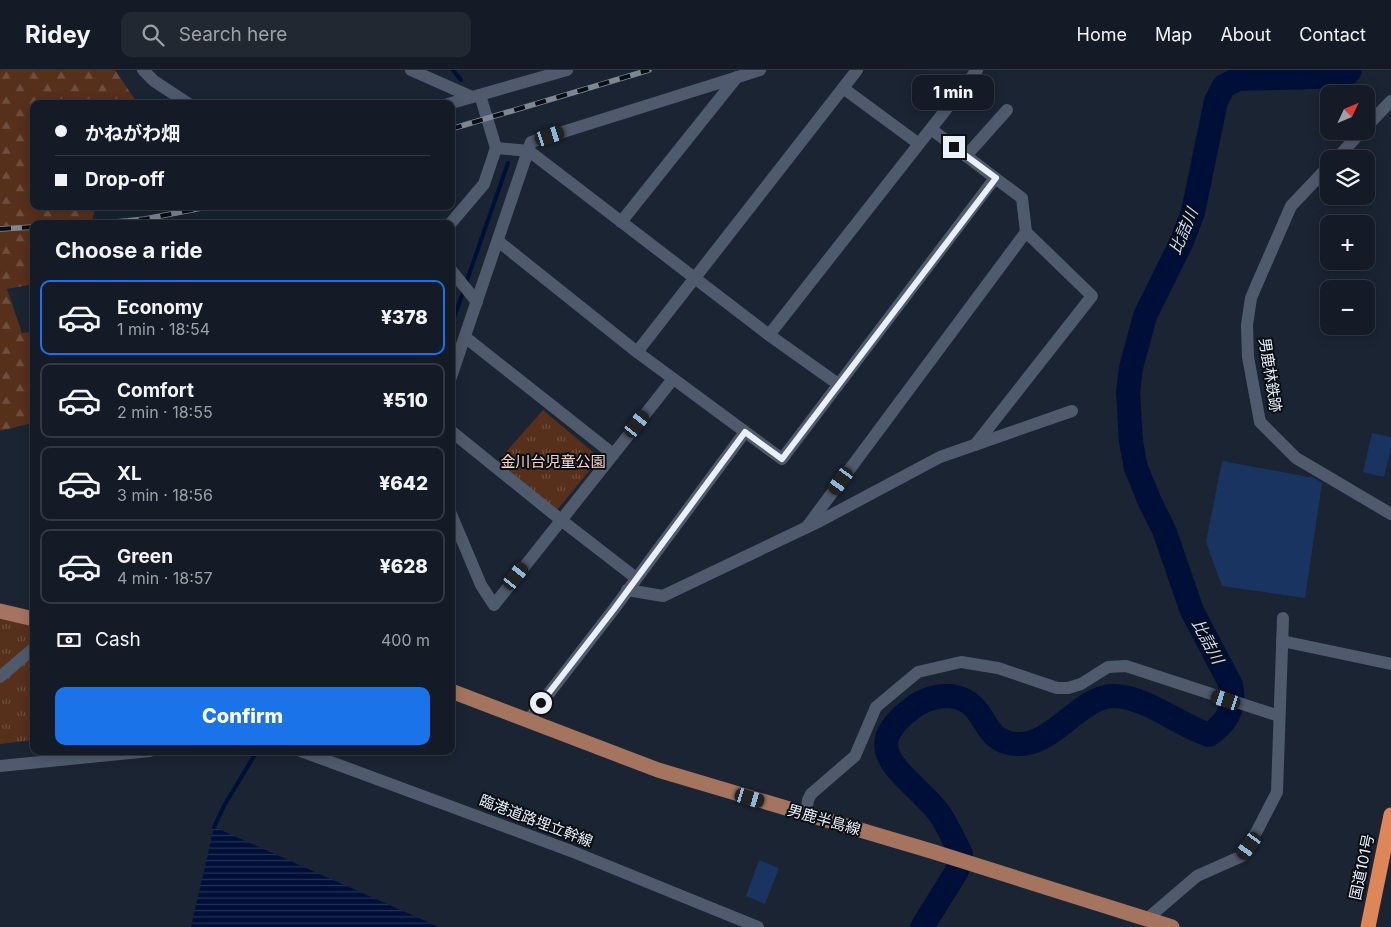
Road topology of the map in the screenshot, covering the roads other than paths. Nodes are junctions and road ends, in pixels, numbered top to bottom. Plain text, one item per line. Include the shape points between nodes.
1 (143, 70) edge
2 (411, 70) edge
3 (567, 70) edge
4 (760, 70) edge
5 (856, 70) edge
6 (977, 70) edge
7 (736, 77) junction
8 (842, 88) junction
9 (476, 96) junction
10 (183, 100) edge
11 (1391, 101) edge
12 (455, 102) edge
13 (1008, 110) dead end
14 (1375, 118) edge
15 (931, 129) junction
16 (1354, 140) edge
17 (919, 144) junction
18 (496, 148) junction
19 (1344, 150) edge
20 (529, 151) junction
21 (966, 156) junction
22 (1320, 175) edge
23 (996, 178) junction
24 (453, 220) edge
25 (621, 222) junction
26 (1026, 232) junction
27 (498, 241) junction
28 (455, 276) edge
29 (696, 279) junction
30 (477, 302) junction
31 (769, 335) junction
32 (465, 337) junction
33 (637, 352) junction
34 (455, 366) edge
35 (673, 379) junction
36 (838, 384) junction
37 (1072, 411) dead end
38 (745, 432) junction
39 (455, 434) edge
40 (975, 445) junction
41 (613, 454) junction
42 (1391, 514) edge
43 (561, 520) junction
44 (455, 523) edge
45 (806, 528) junction
46 (636, 578) junction
47 (627, 590) junction
48 (0, 611) edge
49 (30, 618) edge
50 (1283, 618) dead end
51 (1282, 640) junction
52 (30, 651) edge
53 (1391, 664) edge
54 (0, 677) edge
55 (455, 692) edge
56 (1279, 716) junction
57 (529, 719) junction
58 (110, 755) edge
59 (312, 755) edge
60 (0, 766) edge
61 (806, 814) junction
62 (1391, 815) edge
63 (1148, 918) junction
64 (758, 927) edge
65 (1172, 927) edge
66 (1368, 927) edge

1 - 10 street
2 - 9 street
3 - 9 street
4 - 7 street
5 - 8 street
6 - 15 street
7 - 20 street via 531,142
7 - 25 street
8 - 17 street
8 - 29 street
9 - 12 street
9 - 18 street
11 - 14 street
13 - 21 street
15 - 17 street
15 - 21 street
16 - 19 street
17 - 31 street
18 - 20 street
18 - 24 street via 484,184
20 - 25 street
20 - 27 street
21 - 23 street
22 - 42 street, 男鹿林鉄跡 via 1291,206 1252,298 1247,325 1248,357 1260,422 1296,458
23 - 26 street via 1022,198
23 - 36 street
25 - 29 street
26 - 40 street via 1092,296
26 - 45 street
27 - 30 street
27 - 33 street
28 - 30 street
29 - 31 street
29 - 33 street
30 - 32 street
31 - 36 street
32 - 34 street
32 - 41 street
33 - 35 street
35 - 38 street
35 - 41 street
36 - 38 street via 782,459
37 - 40 street
38 - 46 street
39 - 43 street
40 - 45 street via 940,457
41 - 43 street
43 - 44 street via 494,605 481,585
43 - 46 street
45 - 47 street via 663,596
46 - 47 street
47 - 57 street
48 - 49 main road
50 - 51 street
51 - 53 street
51 - 56 street
52 - 54 street
55 - 57 main road, 男鹿半島線
56 - 61 street via 1116,665 1081,684 1057,688 998,668 961,662 918,672 876,708 855,756 811,794
56 - 63 street via 1277,792 1249,846 1242,856 1197,876
57 - 61 main road, 男鹿半島線 via 658,770
58 - 60 street
59 - 64 street, 臨港道路埋立幹線 via 571,851
61 - 63 main road, 男鹿半島線
62 - 66 highway, 国道101号
63 - 65 main road, 男鹿半島線

